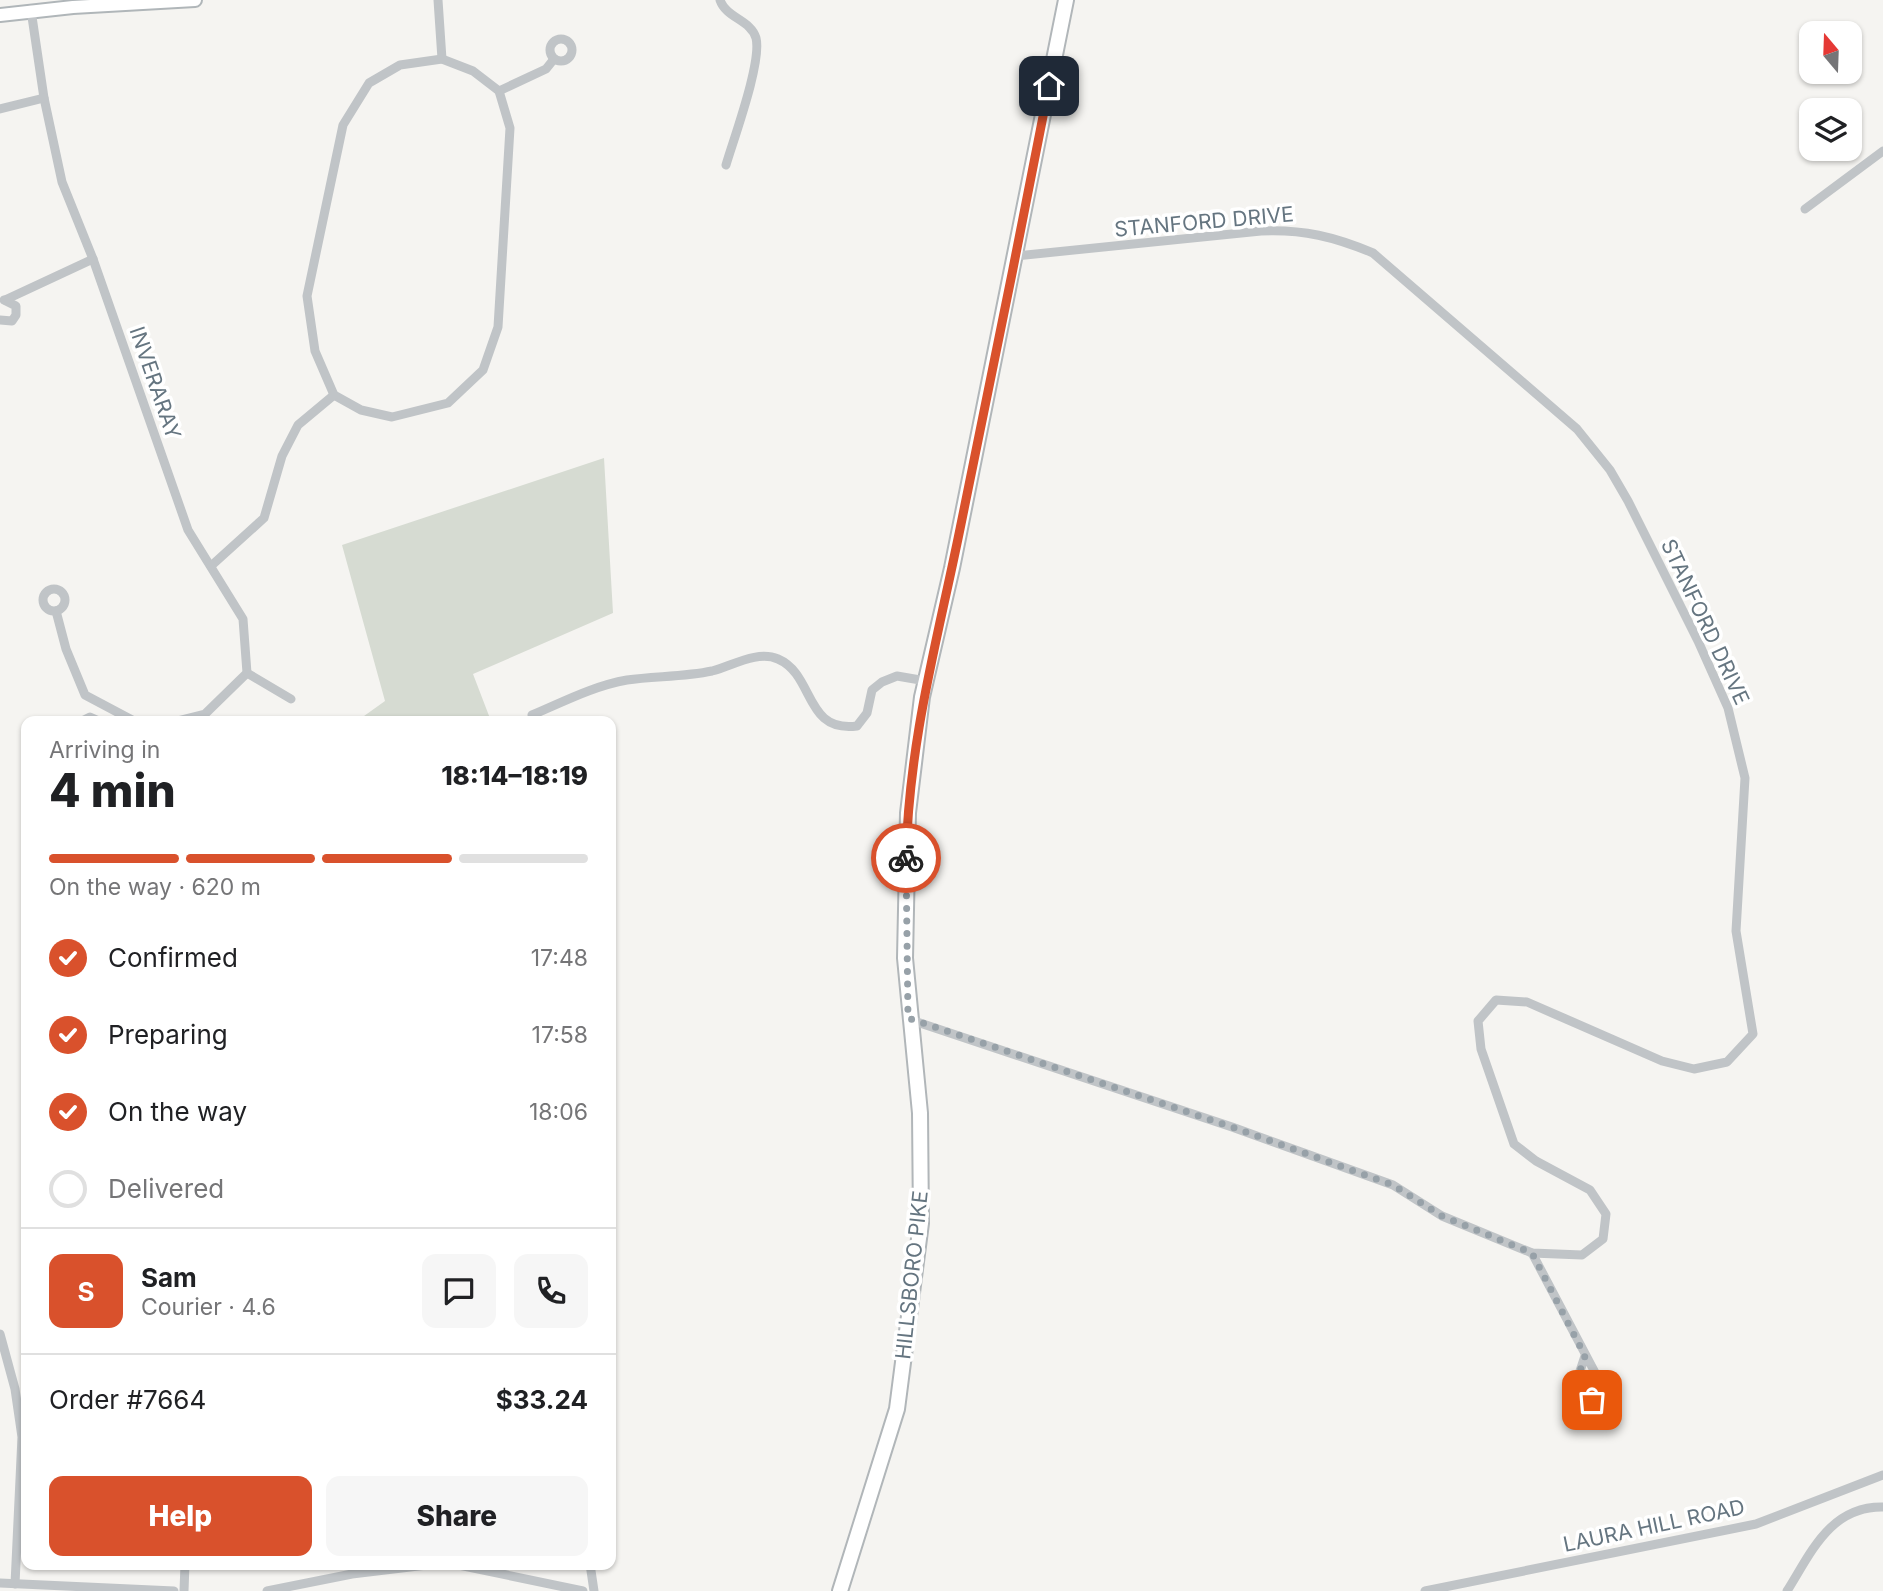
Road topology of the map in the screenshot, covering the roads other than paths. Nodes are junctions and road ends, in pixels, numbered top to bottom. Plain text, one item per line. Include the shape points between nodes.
1 (195, 0) edge
2 (438, 0) edge
3 (720, 0) edge
4 (1066, 0) edge
5 (130, 2) edge
6 (31, 10) junction
7 (0, 15) edge
8 (442, 59) junction
9 (554, 59) dead end
10 (499, 91) junction
11 (44, 98) junction
12 (0, 109) edge
13 (1883, 150) edge
14 (726, 165) dead end
15 (1805, 209) dead end
16 (1015, 256) junction
17 (93, 259) junction
18 (3, 300) edge
19 (0, 320) edge
20 (334, 395) junction
21 (211, 566) junction
22 (56, 611) dead end
23 (247, 673) junction
24 (926, 681) junction
25 (291, 699) dead end
26 (105, 707) junction
27 (532, 715) dead end
28 (100, 716) edge
29 (124, 716) edge
30 (197, 716) edge
31 (908, 1018) junction
32 (1532, 1253) junction
33 (0, 1334) edge
34 (1585, 1356) dead end
35 (21, 1430) edge
36 (21, 1458) edge
37 (1883, 1475) edge
38 (1883, 1507) edge
39 (185, 1570) edge
40 (385, 1570) edge
41 (483, 1570) edge
42 (591, 1570) edge
43 (0, 1583) edge
44 (15, 1584) junction
45 (174, 1591) edge
46 (184, 1591) edge
47 (267, 1591) edge
48 (583, 1591) edge
49 (594, 1591) edge
50 (840, 1591) edge
51 (1425, 1591) edge
52 (1787, 1591) edge

1 - 5 main road
2 - 8 street
3 - 14 street via 723,8 751,28 757,58
4 - 16 main road, HILLSBORO PIKE
5 - 6 main road
6 - 7 main road
6 - 11 street, INVERARAY
8 - 10 street via 473,71
8 - 20 street via 400,65 369,83 343,125 307,296 315,351
9 - 10 street via 546,69
10 - 20 street via 510,128 498,327 484,370 448,403 393,416 361,410
11 - 12 street
11 - 17 street, INVERARAY via 62,182
13 - 15 street
16 - 24 main road, HILLSBORO PIKE
16 - 32 street, STANFORD DRIVE via 1290,229 1335,237 1373,253 1577,429 1628,501 1698,641 1735,729 1746,796 1736,931 1753,1034 1727,1062 1694,1069 1662,1061 1527,1002 1496,1000 1478,1021 1480,1049 1514,1144 1590,1190 1606,1214 1603,1239 1582,1255
17 - 18 street
17 - 21 street, INVERARAY via 188,530
18 - 19 street via 16,306 16,316 12,321
20 - 21 street via 298,425 282,456 264,518
21 - 23 street, INVERARAY via 243,619
22 - 26 street via 85,695
23 - 25 street
23 - 30 street via 205,714
24 - 27 street via 897,676 882,682 872,690 867,713 857,726 844,728 830,725 818,712 790,668 764,656 710,671 598,686
24 - 31 main road, HILLSBORO PIKE via 908,813
26 - 28 street
26 - 29 street
31 - 32 street, STANFORD DRIVE via 1393,1185 1442,1216
31 - 50 main road, HILLSBORO PIKE via 922,1168 912,1308 897,1409
32 - 34 street
33 - 35 street
36 - 44 street
37 - 51 street, LAURA HILL ROAD via 1756,1524
38 - 52 street via 1862,1509 1830,1526 1814,1543
39 - 46 street
40 - 47 street
41 - 48 street
42 - 49 street
43 - 44 street
44 - 45 street

